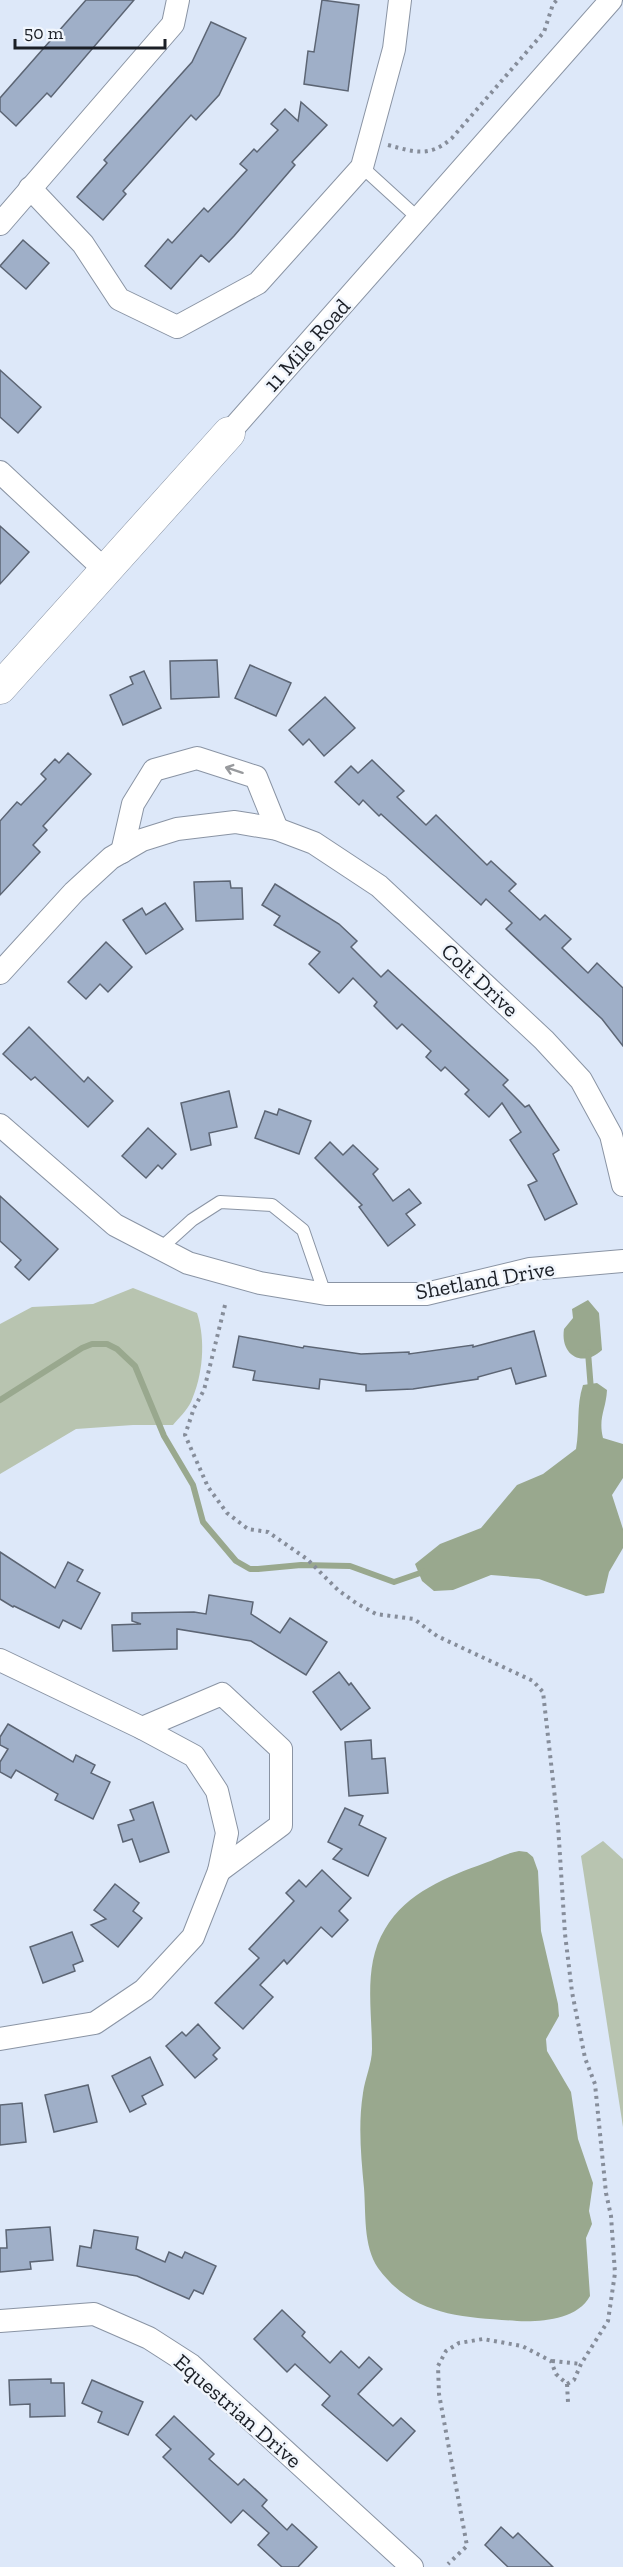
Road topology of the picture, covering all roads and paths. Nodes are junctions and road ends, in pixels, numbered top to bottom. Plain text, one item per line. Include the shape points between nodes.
1 (178, 0) edge
2 (400, 0) edge
3 (557, 0) edge
4 (611, 0) edge
5 (370, 140) junction
6 (362, 167) junction
7 (30, 188) junction
8 (419, 219) junction
9 (0, 224) edge
10 (229, 433) joint
11 (0, 472) edge
12 (106, 571) junction
13 (0, 688) edge
14 (277, 829) junction
15 (122, 852) junction
16 (0, 972) edge
17 (0, 1125) edge
18 (623, 1185) edge
19 (160, 1249) junction
20 (623, 1261) edge
21 (325, 1294) junction
22 (225, 1305) dead end
23 (0, 1660) edge
24 (142, 1728) junction
25 (219, 1870) junction
26 (0, 2039) edge
27 (0, 2321) edge
28 (551, 2361) junction
29 (581, 2364) junction
30 (567, 2384) junction
31 (568, 2402) dead end
32 (448, 2564) dead end
33 (412, 2567) edge

1 - 7 street via 173,24
2 - 5 street via 394,49
3 - 5 path via 544,32 440,148 423,153
4 - 8 street, 11 Mile Road
5 - 6 street
6 - 7 street via 258,284 177,327 119,299 83,244
6 - 8 lane
7 - 9 street
8 - 10 street, 11 Mile Road
10 - 12 street, 11 Mile Road
11 - 12 street
12 - 13 street, 11 Mile Road
14 - 15 street, Colt Drive via 235,822 177,829 142,840
14 -> 15 street via 256,777 197,758 154,770 133,804
14 - 18 street, Colt Drive via 314,843 380,886 544,1040 582,1080 611,1135
15 - 16 street, Colt Drive via 74,892
17 - 19 street, Shetland Drive via 115,1225
19 - 21 street, Shetland Drive via 188,1263 260,1283
19 - 21 lane via 192,1220 220,1202 272,1205 303,1230
20 - 21 street, Shetland Drive via 530,1269 426,1294
22 - 29 path via 204,1390 185,1435 208,1487 227,1513 248,1529 268,1532 307,1558 356,1603 376,1614 414,1619 437,1635 533,1681 543,1692 572,1992 585,2058 595,2084 615,2273 608,2321
23 - 24 street
24 - 25 street via 194,1756 217,1791 227,1833
24 - 25 street via 222,1694 281,1749 281,1825
25 - 26 street via 193,1937 144,1990 95,2023
27 - 33 street, Equestrian Drive via 94,2314 148,2338 191,2365
28 - 29 path
28 - 30 path via 556,2374
28 - 32 path via 522,2346 483,2339 459,2343 446,2351 438,2366 439,2394 467,2546
29 - 30 path via 574,2380
30 - 31 path

